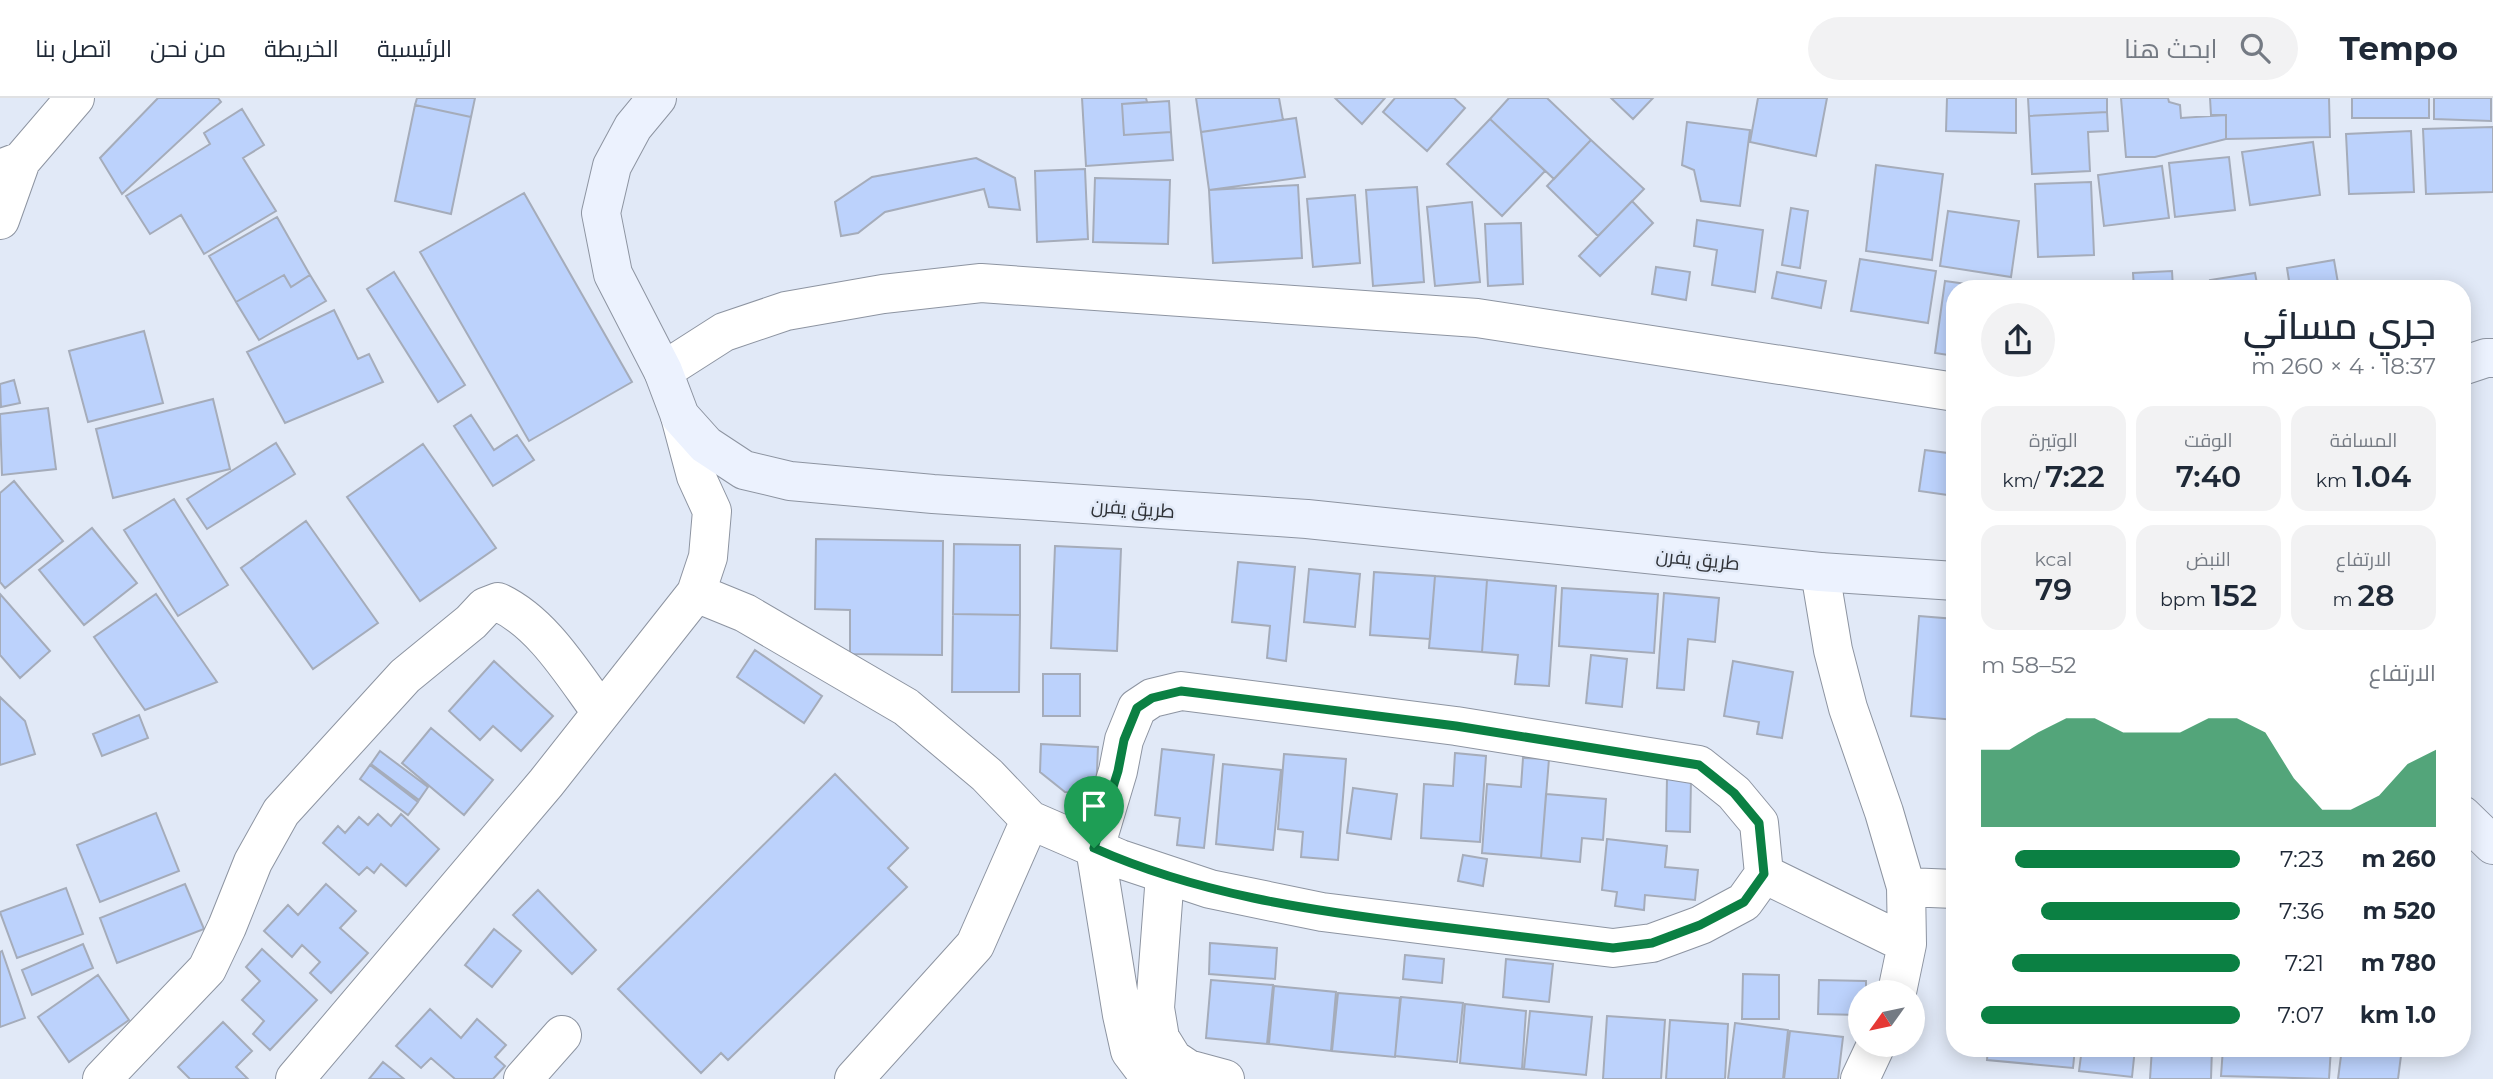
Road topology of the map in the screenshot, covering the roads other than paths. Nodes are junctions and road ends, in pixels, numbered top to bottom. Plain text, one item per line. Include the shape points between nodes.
1 (75, 98) edge
2 (657, 98) edge
3 (10, 165) edge
4 (0, 220) edge
5 (2493, 358) edge
6 (2471, 363) edge
7 (663, 371) junction
8 (1946, 391) edge
9 (680, 416) junction
10 (1820, 572) junction
11 (1946, 580) edge
12 (696, 593) junction
13 (601, 712) junction
14 (1030, 820) junction
15 (2471, 824) edge
16 (2493, 845) edge
17 (1094, 848) junction
18 (1764, 874) junction
19 (1166, 875) junction
20 (1906, 887) junction
21 (1946, 889) edge
22 (1907, 944) junction
23 (1900, 980) edge
24 (562, 1035) dead end
25 (1870, 1057) edge
26 (102, 1079) edge
27 (295, 1079) edge
28 (523, 1079) edge
29 (854, 1079) edge
30 (1152, 1079) edge
31 (1225, 1079) edge
32 (1860, 1079) edge

1 - 3 street
2 - 7 main road, طريق يفرن via 633,127 612,166 601,213 613,274
3 - 4 street
5 - 6 main road
7 - 8 street via 724,332 786,311 883,294 981,284 1477,318
7 - 9 main road, طريق يفرن
9 - 10 main road, طريق يفرن via 706,445 744,470 790,481 1307,519
9 - 12 street via 695,476 712,511 708,556
10 - 11 main road, طريق يفرن
10 - 20 street via 1848,708
12 - 13 street
12 - 14 street via 745,613 906,707 987,775
13 - 26 street via 561,657 526,621 498,602 485,607 405,676 281,812 253,862 207,969
13 - 27 street
14 - 17 street
14 - 29 street via 975,945
15 - 16 main road
17 - 18 street via 1137,708 1152,698 1181,691 1456,726 1699,765 1734,793 1759,823
17 - 19 street
17 - 30 street via 1130,1051
18 - 19 street via 1744,902 1700,925 1652,943 1613,948 1322,912
18 - 22 street
19 - 31 street via 1155,1008 1160,1038 1173,1059 1188,1069
20 - 21 street
20 - 22 street
22 - 23 street
24 - 28 street
25 - 32 street

